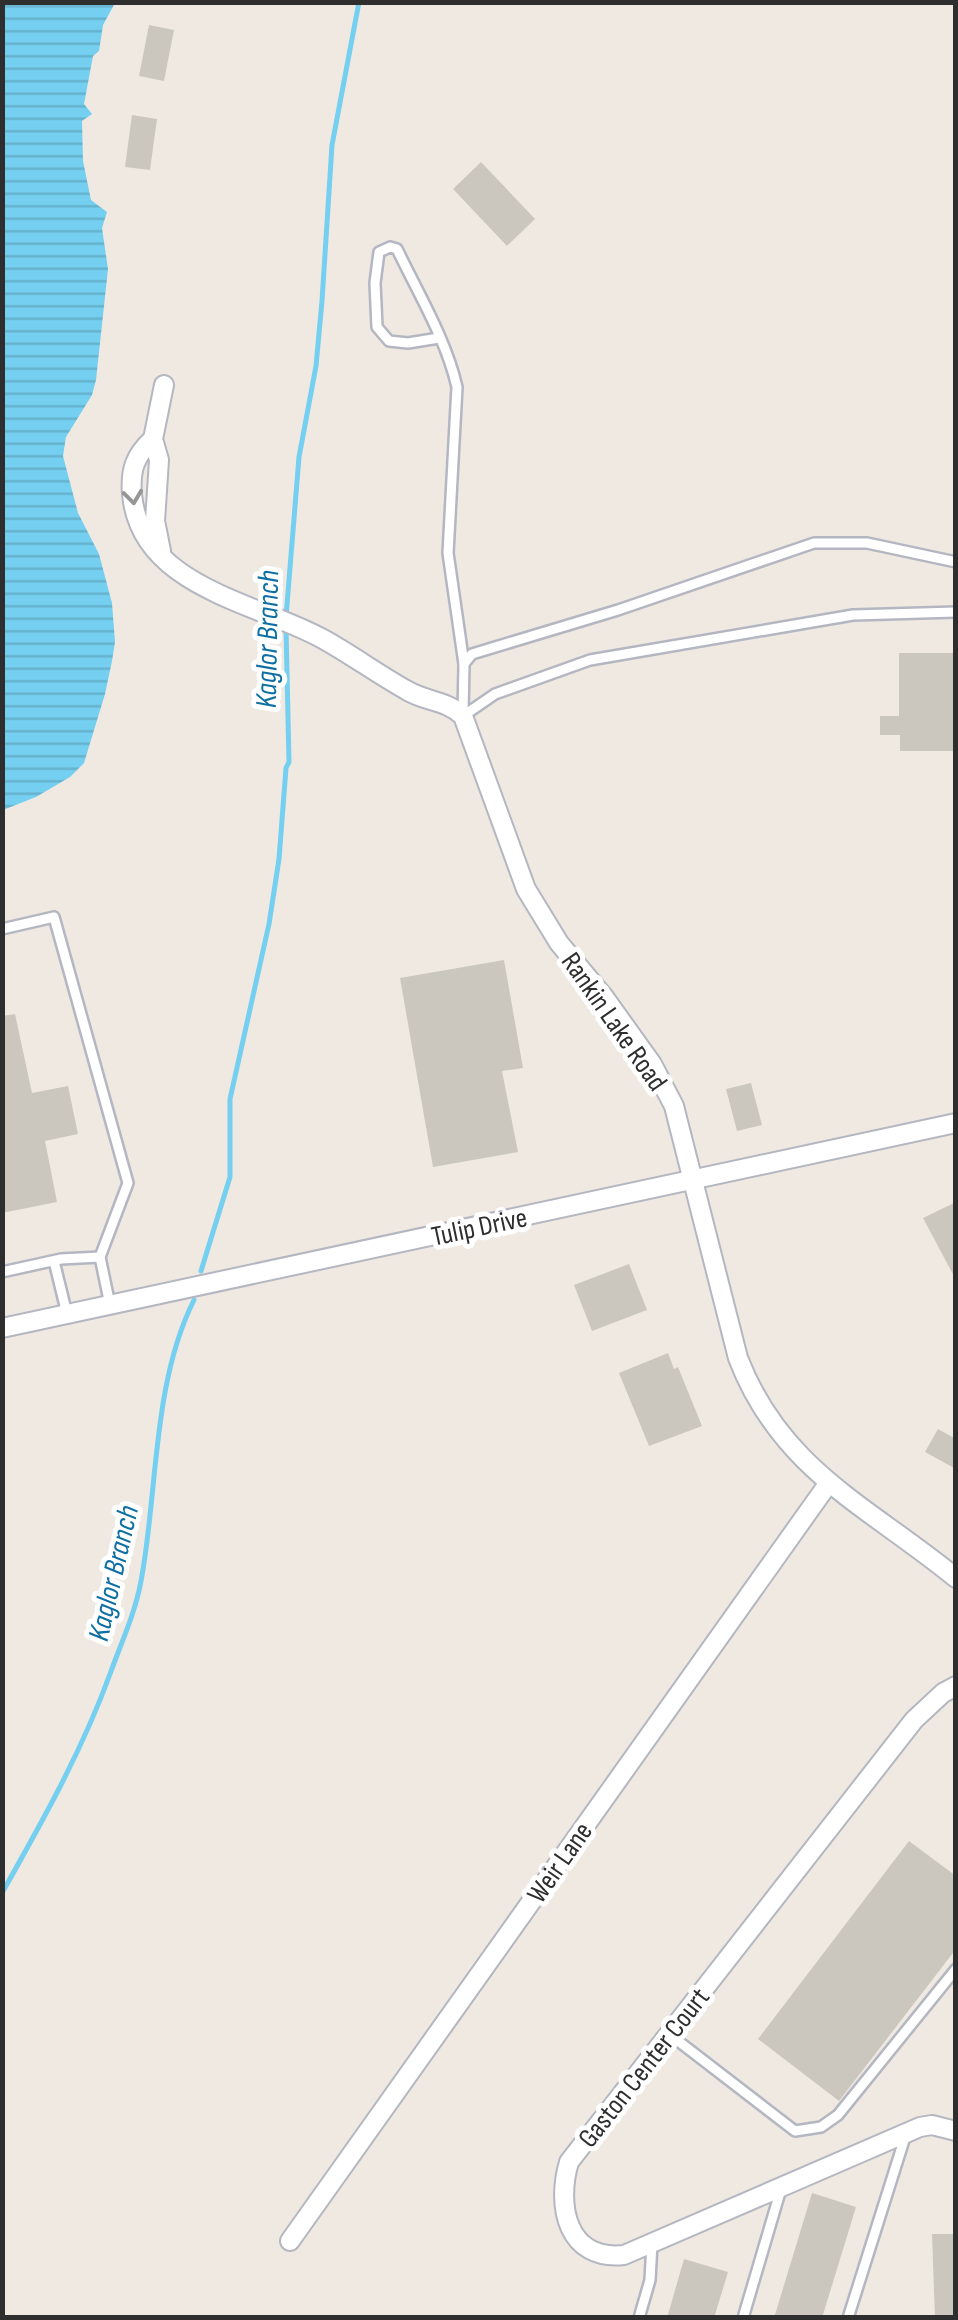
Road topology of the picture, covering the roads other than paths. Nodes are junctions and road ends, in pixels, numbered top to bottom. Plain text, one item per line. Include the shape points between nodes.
1 (438, 338) junction
2 (164, 385) dead end
3 (153, 439) junction
4 (161, 553) junction
5 (956, 562) edge
6 (956, 612) edge
7 (464, 664) junction
8 (463, 716) junction
9 (2, 929) edge
10 (956, 1123) edge
11 (692, 1180) junction
12 (100, 1257) junction
13 (54, 1261) junction
14 (2, 1272) edge
15 (110, 1305) junction
16 (67, 1314) junction
17 (2, 1328) edge
18 (828, 1484) junction
19 (956, 1578) edge
20 (956, 1686) edge
21 (956, 1969) edge
22 (669, 2034) junction
23 (956, 2131) edge
24 (906, 2133) junction
25 (782, 2187) junction
26 (290, 2241) dead end
27 (652, 2243) junction
28 (638, 2318) edge
29 (743, 2318) edge
30 (848, 2318) edge

1 - 1 lane via 397,249 380,252 377,327 389,341
1 - 7 lane via 457,387 448,553
2 - 3 street
3 - 4 street
3 -> 4 street via 134,464 132,498 144,532
4 - 8 street via 187,578 298,627
5 - 7 lane via 867,543 814,543 472,654
6 - 8 lane via 853,615 590,660 496,694
7 - 8 lane
8 - 11 street, Rankin Lake Road via 526,890 652,1064 674,1106
9 - 12 lane via 54,917 128,1183
10 - 11 street, Tulip Drive
11 - 15 street, Tulip Drive
11 - 18 street, Rankin Lake Road via 751,1392
12 - 13 lane
12 - 15 lane
13 - 14 lane
13 - 16 lane
15 - 16 street, Tulip Drive
16 - 17 street, Tulip Drive
18 - 19 street, Rankin Lake Road
18 - 26 street, Weir Lane
20 - 22 street, Gaston Center Court via 914,1720
21 - 22 lane via 838,2115 821,2127 795,2131
22 - 27 street, Gaston Center Court via 569,2162 563,2182 569,2224 588,2249 607,2257
23 - 24 street, Gaston Center Court via 932,2125
24 - 25 street, Gaston Center Court
24 - 30 lane
25 - 27 street, Gaston Center Court
25 - 29 lane
27 - 28 lane

